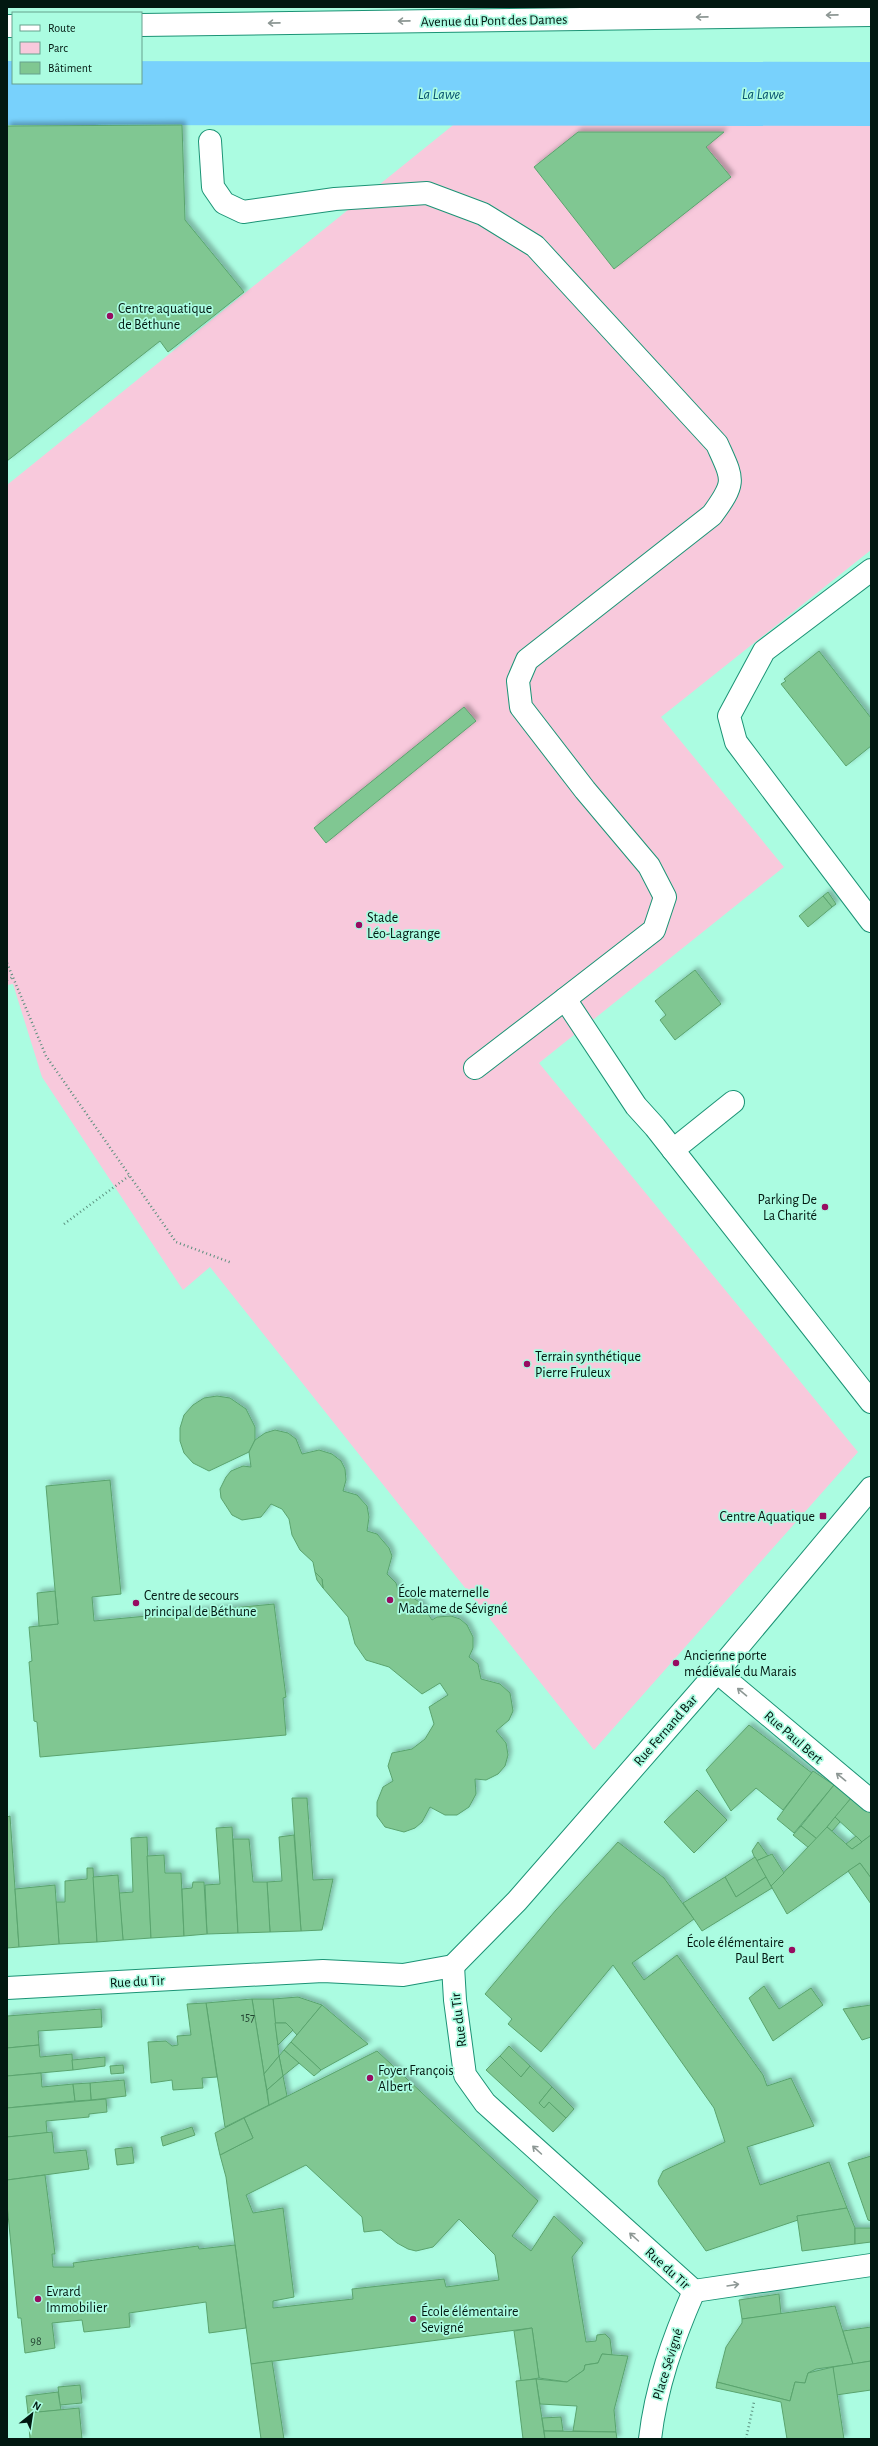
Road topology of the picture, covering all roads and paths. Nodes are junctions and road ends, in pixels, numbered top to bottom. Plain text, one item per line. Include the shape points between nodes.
1 (871, 15) edge
2 (142, 25) edge
3 (210, 141) dead end
4 (871, 570) edge
5 (871, 921) edge
6 (7, 963) edge
7 (12, 977) junction
8 (7, 980) edge
9 (565, 999) junction
10 (475, 1068) dead end
11 (733, 1102) dead end
12 (673, 1150) junction
13 (129, 1176) junction
14 (64, 1224) dead end
15 (232, 1263) dead end
16 (871, 1402) edge
17 (871, 1488) edge
18 (717, 1672) junction
19 (871, 1801) edge
20 (453, 1966) junction
21 (7, 1988) edge
22 (871, 2265) edge
23 (694, 2291) junction
24 (754, 2402) dead end
25 (650, 2439) edge
26 (746, 2439) edge

1 -> 2 street, Avenue du Pont des Dames
3 - 9 street via 213,187 224,203 243,212 335,199 427,193 483,214 535,246 716,444 731,476 727,495 712,516 527,660 518,681 521,707 585,790 649,866 665,897 654,930
4 - 5 street via 764,651 729,716 736,742
6 - 7 path
7 - 8 path
7 - 13 path via 46,1056
9 - 10 street
9 - 12 street via 636,1106
11 - 12 street
12 - 16 street
13 - 14 path
13 - 15 path via 176,1242
17 - 18 street, Rue Fernand Bar
19 -> 18 street, Rue Paul Bert
18 - 20 street, Rue Fernand Bar via 517,1901
20 - 21 street, Rue du Tir via 403,1975 323,1971
23 -> 20 street, Rue du Tir via 485,2103 465,2075
23 -> 22 street, Rue du Tir
23 - 25 street, Place Sévigné via 673,2342 654,2404
24 - 26 path

